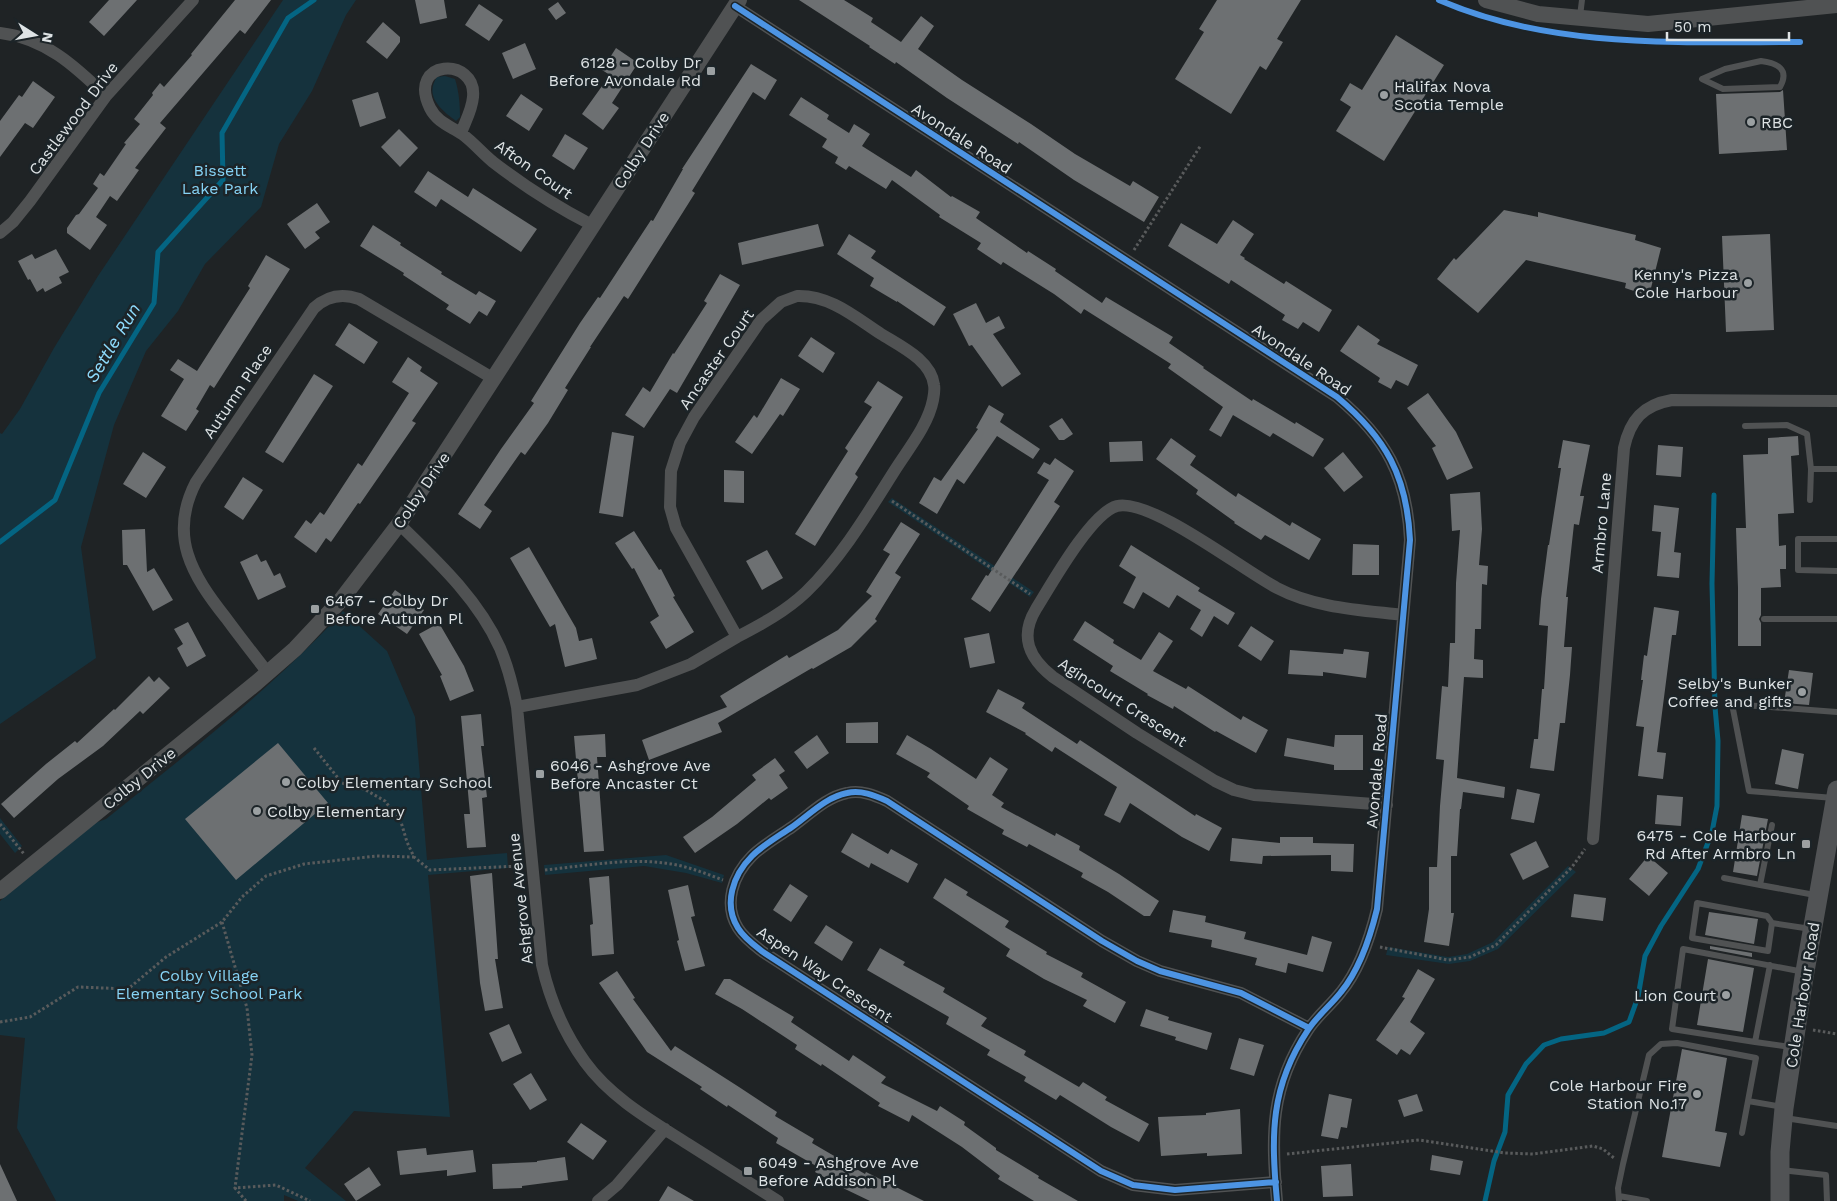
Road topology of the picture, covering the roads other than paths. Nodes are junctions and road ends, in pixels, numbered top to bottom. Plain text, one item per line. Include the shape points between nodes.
1 (193, 0) edge
2 (1486, 0) edge
3 (1582, 0) edge
4 (737, 3) edge
5 (1837, 5) edge
6 (1580, 18) junction
7 (0, 33) edge
8 (1702, 79) joint
9 (106, 96) junction
10 (461, 133) junction
11 (592, 225) junction
12 (0, 233) edge
13 (494, 379) junction
14 (1837, 400) edge
15 (1745, 426) dead end
16 (1811, 469) junction
17 (1837, 470) edge
18 (1810, 500) dead end
19 (399, 524) junction
20 (1837, 539) edge
21 (1837, 571) edge
22 (1403, 615) junction
23 (1764, 619) dead end
24 (1837, 620) edge
25 (737, 638) junction
26 (268, 673) junction
27 (517, 707) junction
28 (1837, 712) edge
29 (1836, 794) edge
30 (1386, 806) junction
31 (1772, 825) dead end
32 (1592, 839) road end
33 (1724, 878) dead end
34 (1760, 884) junction
35 (0, 891) edge
36 (1818, 896) junction
37 (1772, 923) junction
38 (1812, 929) junction
39 (1770, 965) junction
40 (1805, 972) junction
41 (1309, 1028) junction
42 (1755, 1042) junction
43 (1793, 1048) junction
44 (1748, 1101) junction
45 (1784, 1113) junction
46 (1837, 1126) edge
47 (665, 1130) junction
48 (1742, 1133) dead end
49 (1780, 1170) junction
50 (1276, 1182) junction
51 (1619, 1199) edge
52 (598, 1201) edge
53 (778, 1201) edge
54 (1277, 1201) edge
55 (1647, 1201) edge
56 (1780, 1201) edge
57 (1827, 1201) edge

1 - 9 street, Castlewood Drive
2 - 6 street via 1538,14
3 - 6 lane
4 - 11 street, Colby Drive
4 - 22 street, Avondale Road via 1337,397 1356,413 1376,435 1404,492 1409,514 1409,557
5 - 6 street via 1648,24
7 - 9 street via 45,46 80,71
8 - 8 lane via 1725,69 1762,61 1776,63 1784,80 1780,87 1770,89 1723,89
9 - 12 street, Castlewood Drive via 30,201
10 - 10 street, Afton Court via 443,123 431,111 426,99 425,86 437,69 457,70 472,85 473,96
10 - 11 street, Afton Court via 514,178
11 - 13 street, Colby Drive
13 - 19 street, Colby Drive
13 - 26 street, Autumn Place via 359,299 345,296 328,298 309,315 196,482 184,520 186,550 198,579
14 - 32 street, Armbro Lane via 1672,400 1651,406 1630,428 1624,448
15 - 16 lane via 1787,425 1807,434
16 - 17 lane
16 - 18 lane
19 - 26 street, Colby Drive via 341,600
19 - 27 street, Ashgrove Avenue via 478,610 500,649
20 - 21 lane via 1798,539 1798,570
22 - 30 street, Avondale Road
22 - 30 street, Agincourt Crescent via 1328,605 1284,592 1205,542 1147,511 1124,506 1099,516 1041,601 1027,632 1030,649 1053,678 1137,733 1234,790 1254,795
23 - 24 lane
25 - 25 street, Ancaster Court via 676,528 670,507 671,471 680,443 694,417 761,320 785,300 797,296 824,299 921,362 934,384 930,410 917,436 835,559 806,592 778,615
25 - 27 street, Ancaster Court via 691,664 637,685
26 - 35 street, Colby Drive
27 - 47 street, Ashgrove Avenue via 546,984 560,1021 586,1063 633,1108
28 - 29 lane via 1732,704 1749,791
29 - 36 main road, Cole Harbour Road
30 - 41 street, Avondale Road via 1377,909 1367,945 1347,984
31 - 34 lane
33 - 34 lane
34 - 36 lane
36 - 38 main road, Cole Harbour Road
37 - 37 lane via 1767,916 1697,903 1692,938 1768,951
37 - 38 lane
38 - 40 main road, Cole Harbour Road
39 - 40 lane
39 - 42 lane
39 - 42 lane via 1683,949 1672,1028
40 - 43 main road, Cole Harbour Road
41 - 50 street, Avondale Road via 1283,1077 1276,1110
41 - 50 street, Aspen Way Crescent via 1241,993 1160,971 1137,961 887,801 872,795 856,792 835,796 752,855 733,883 730,900 733,919 742,933 763,952 1101,1171 1133,1185 1175,1190
42 - 43 lane
43 - 45 main road, Cole Harbour Road
44 - 45 lane
44 - 48 lane
44 - 51 lane via 1756,1058 1677,1042 1660,1044 1649,1055 1623,1164
45 - 46 lane
45 - 49 main road, Cole Harbour Road
47 - 52 street via 616,1186
47 - 53 street, Ashgrove Avenue
49 - 56 main road, Cole Harbour Road
49 - 57 lane via 1826,1175
50 - 54 street, Avondale Road
51 - 55 lane

